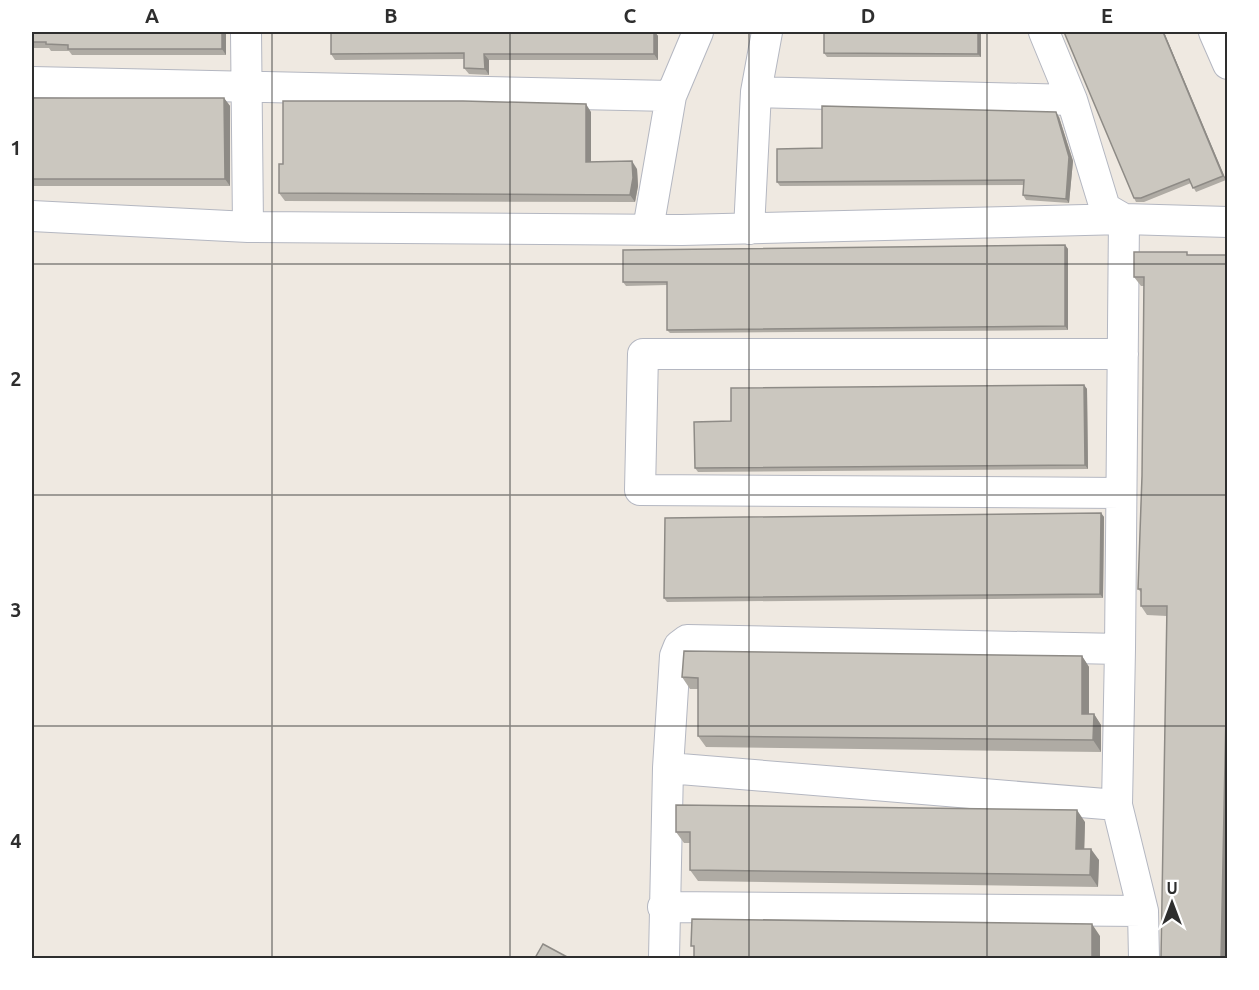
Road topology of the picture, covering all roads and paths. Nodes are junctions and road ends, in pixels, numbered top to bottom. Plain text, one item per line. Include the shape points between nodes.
1 (246, 32) edge
2 (698, 32) edge
3 (766, 32) edge
4 (1044, 32) edge
5 (1215, 32) edge
6 (1227, 64) edge
7 (32, 82) edge
8 (247, 86) junction
9 (756, 92) junction
10 (671, 96) junction
11 (1072, 100) junction
12 (32, 216) edge
13 (1124, 219) junction
14 (1227, 222) edge
15 (248, 227) junction
16 (749, 229) junction
17 (664, 230) junction
18 (1123, 354) junction
19 (1121, 493) junction
20 (1120, 649) junction
21 (668, 768) junction
22 (1117, 805) junction
23 (663, 907) junction
24 (1143, 911) junction
25 (664, 958) edge
26 (1144, 958) edge

1 - 8 street
2 - 10 street
3 - 9 street
4 - 11 street
5 - 6 street
7 - 8 street
8 - 10 street
8 - 15 street
9 - 11 street
9 - 16 street
10 - 17 street
11 - 13 street via 1105,208
12 - 15 street
13 - 14 street
13 - 16 street
13 - 18 street
15 - 17 street
16 - 17 street
18 - 19 street
18 - 19 street via 643,354 640,490
19 - 20 street
20 - 21 street via 687,640 675,656
20 - 22 street
21 - 22 street
21 - 23 street
22 - 24 street
23 - 24 street
23 - 25 street
24 - 26 street

